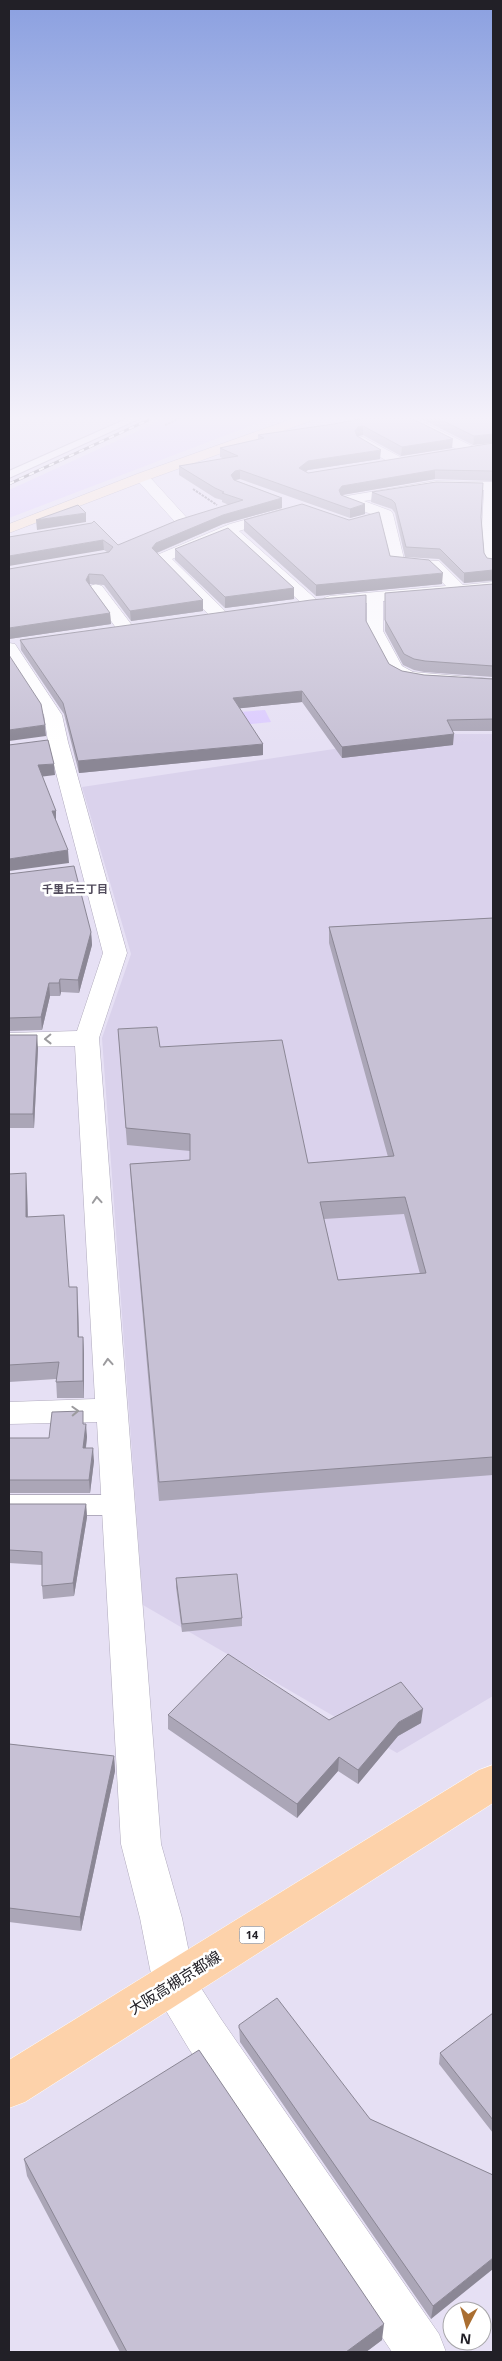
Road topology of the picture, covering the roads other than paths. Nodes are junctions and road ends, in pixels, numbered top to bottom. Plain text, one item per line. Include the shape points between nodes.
1 (239, 526) edge
2 (389, 526) edge
3 (489, 526) edge
4 (229, 529) junction
5 (28, 538) edge
6 (9, 541) edge
7 (493, 563) edge
8 (493, 587) edge
9 (96, 588) edge
10 (459, 590) junction
11 (373, 596) junction
12 (311, 603) junction
13 (293, 605) edge
14 (238, 612) edge
15 (219, 615) junction
16 (200, 617) edge
17 (144, 625) edge
18 (126, 628) junction
19 (106, 631) edge
20 (15, 645) edge
21 (493, 684) edge
22 (87, 1038) junction
23 (9, 1040) edge
24 (111, 1410) junction
25 (9, 1413) edge
26 (9, 1505) edge
27 (118, 1505) junction
28 (493, 1782) edge
29 (174, 1984) junction
30 (9, 2086) edge
31 (421, 2352) edge

1 - 4 street
2 - 10 street via 397,563 433,564
3 - 7 street
4 - 12 street
4 - 15 street via 162,558
5 - 6 street
8 - 10 street
9 - 18 street
10 - 11 street
11 - 12 street
11 - 21 street via 375,631 395,669 424,679
12 - 13 street
14 - 15 street
15 - 16 street
17 - 18 street
18 - 19 street
20 - 22 street via 53,715 48,743 83,870 115,953
22 -> 23 street
24 -> 22 street
25 -> 24 street
24 - 27 street
26 - 27 lane
27 - 29 street via 141,1844
28 - 29 main road, 大阪高槻京都線 / 14
29 - 30 main road, 大阪高槻京都線 / 14
29 - 31 street

